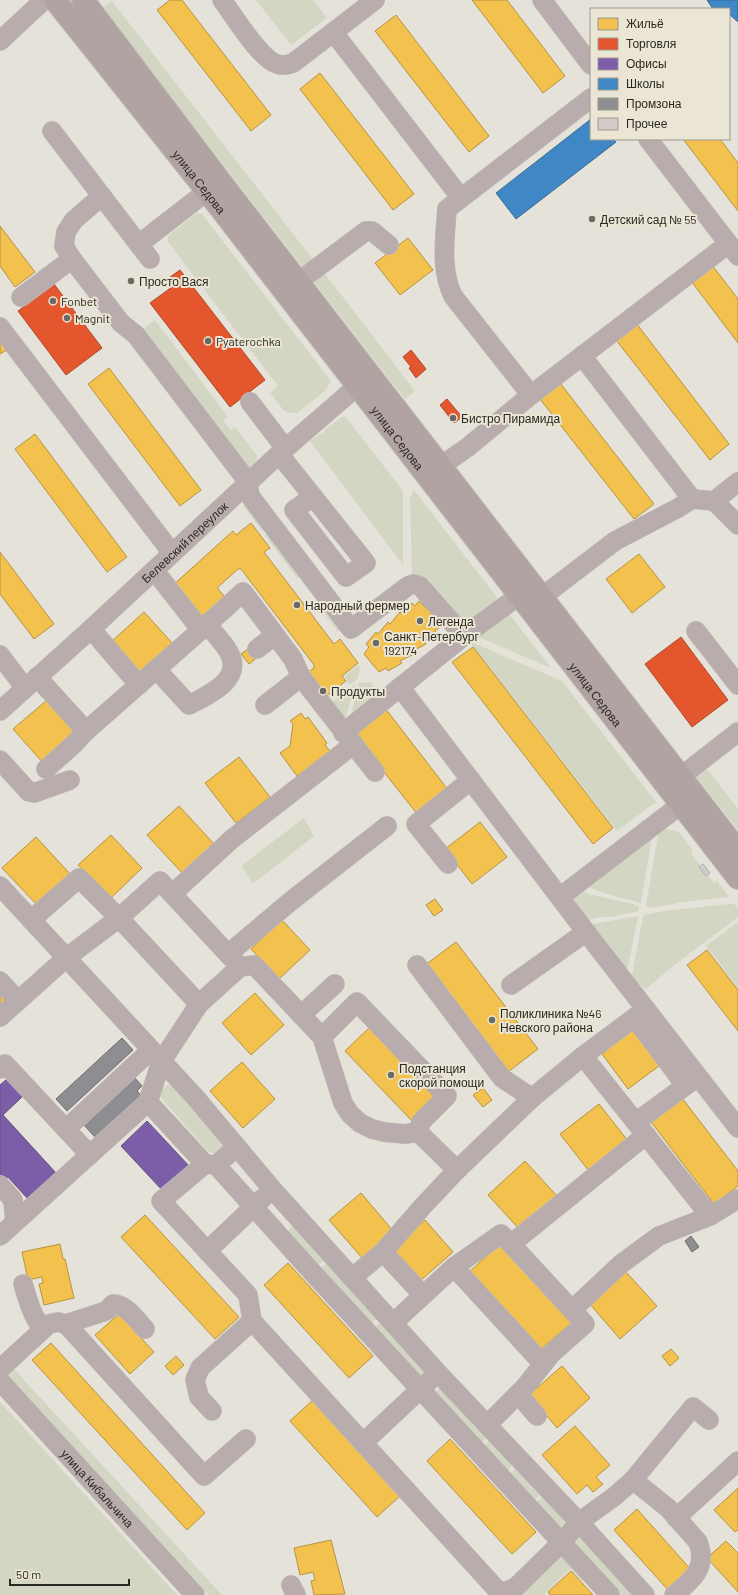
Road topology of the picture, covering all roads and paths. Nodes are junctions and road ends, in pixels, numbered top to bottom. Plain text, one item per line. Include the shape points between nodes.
1 (44, 0) edge
2 (55, 0) edge
3 (83, 0) edge
4 (222, 0) edge
5 (376, 0) edge
6 (542, 0) edge
7 (334, 33) junction
8 (0, 41) edge
9 (590, 64) edge
10 (590, 99) edge
11 (52, 131) dead end
12 (649, 140) edge
13 (213, 186) junction
14 (102, 196) junction
15 (461, 198) junction
16 (139, 244) junction
17 (389, 245) dead end
18 (733, 250) edge
19 (150, 258) dead end
20 (72, 259) junction
21 (291, 287) junction
22 (21, 297) dead end
23 (0, 327) edge
24 (582, 356) junction
25 (363, 380) junction
26 (531, 395) junction
27 (250, 402) dead end
28 (282, 451) junction
29 (434, 471) junction
30 (248, 482) junction
31 (738, 482) edge
32 (313, 497) dead end
33 (692, 499) junction
34 (714, 500) junction
35 (738, 525) edge
36 (172, 553) junction
37 (154, 570) junction
38 (530, 596) junction
39 (204, 627) junction
40 (91, 629) junction
41 (696, 631) dead end
42 (275, 635) junction
43 (464, 636) junction
44 (257, 649) dead end
45 (0, 655) edge
46 (156, 669) junction
47 (301, 677) junction
48 (31, 682) junction
49 (140, 685) junction
50 (738, 685) edge
51 (400, 687) junction
52 (265, 705) dead end
53 (0, 711) edge
54 (86, 731) junction
55 (738, 732) edge
56 (349, 738) junction
57 (0, 760) edge
58 (46, 769) dead end
59 (375, 772) dead end
60 (70, 780) dead end
61 (471, 780) junction
62 (674, 782) junction
63 (687, 799) junction
64 (387, 826) dead end
65 (738, 851) edge
66 (448, 864) dead end
67 (738, 878) edge
68 (0, 886) edge
69 (172, 894) junction
70 (560, 897) junction
71 (119, 918) junction
72 (31, 920) junction
73 (586, 932) junction
74 (66, 958) junction
75 (234, 961) junction
76 (417, 965) dead end
77 (0, 982) edge
78 (335, 984) dead end
79 (511, 985) dead end
80 (18, 1001) junction
81 (199, 1004) junction
82 (640, 1013) junction
83 (301, 1015) junction
84 (0, 1017) edge
85 (322, 1037) junction
86 (156, 1056) junction
87 (583, 1056) junction
88 (0, 1069) edge
89 (692, 1081) junction
90 (532, 1098) junction
91 (148, 1102) junction
92 (66, 1128) junction
93 (641, 1128) junction
94 (738, 1128) edge
95 (418, 1132) junction
96 (238, 1147) junction
97 (90, 1155) junction
98 (211, 1164) junction
99 (457, 1170) junction
100 (0, 1185) edge
101 (273, 1190) junction
102 (738, 1199) edge
103 (254, 1207) junction
104 (710, 1216) junction
105 (15, 1222) junction
106 (0, 1236) edge
107 (511, 1244) junction
108 (207, 1251) junction
109 (383, 1252) junction
110 (454, 1267) junction
111 (352, 1278) junction
112 (24, 1284) dead end
113 (423, 1295) junction
114 (572, 1310) junction
115 (252, 1321) junction
116 (392, 1322) junction
117 (66, 1324) junction
118 (42, 1328) junction
119 (145, 1329) dead end
120 (543, 1364) junction
121 (0, 1369) edge
122 (438, 1373) junction
123 (0, 1381) edge
124 (420, 1390) junction
125 (518, 1394) junction
126 (212, 1411) dead end
127 (538, 1416) dead end
128 (709, 1420) dead end
129 (487, 1425) junction
130 (246, 1439) dead end
131 (363, 1443) junction
132 (738, 1461) edge
133 (633, 1480) junction
134 (676, 1518) junction
135 (579, 1522) junction
136 (561, 1543) junction
137 (195, 1595) edge
138 (610, 1595) edge
139 (645, 1595) edge
140 (674, 1595) edge

1 - 8 street
2 - 13 main road, улица Седова
3 - 13 main road, улица Седова
4 - 7 street via 260,51 276,64 284,66 293,63
5 - 7 street
6 - 9 street
7 - 15 street
10 - 15 street
11 - 14 street
12 - 18 street
13 - 16 street
13 - 21 main road, улица Седова
14 - 16 street
14 - 20 street via 74,220 66,232 64,246
15 - 26 street via 447,209 444,265 450,290
16 - 19 street
17 - 21 street via 372,231 366,231
18 - 24 street
20 - 22 street
20 - 30 street via 121,324 136,335
21 - 25 main road, улица Седова
23 - 36 street
24 - 26 street
24 - 33 street
25 - 28 street, Белевский переулок
25 - 29 main road, улица Седова
26 - 29 street via 468,447
27 - 28 street
28 - 30 street, Белевский переулок
28 - 32 street
29 - 38 main road, улица Седова
30 - 36 street, Белевский переулок
30 - 43 street via 250,496 351,629 414,584 420,586
31 - 34 street
33 - 34 street
33 - 38 street via 615,541
34 - 35 street
36 - 37 street, Белевский переулок
37 - 39 street
37 - 40 street, Белевский переулок
38 - 43 street
38 - 62 main road, улица Седова
39 - 42 street via 243,592
39 - 46 street
39 - 46 street via 227,649 230,657 230,675 224,684 189,705
40 - 48 street, Белевский переулок
40 - 49 street
41 - 50 street
42 - 44 street
42 - 47 street via 293,659
43 - 51 street
45 - 48 street
46 - 49 street
47 - 52 street
47 - 56 street
48 - 53 street, Белевский переулок
48 - 54 street
49 - 54 street
51 - 56 street
51 - 61 street
54 - 58 street
55 - 62 street
56 - 59 street
56 - 69 street
57 - 60 street via 29,792 34,793
61 - 66 street via 416,824
61 - 70 street
62 - 63 main road, улица Седова
63 - 65 main road, улица Седова
63 - 67 main road, улица Седова
63 - 70 street
64 - 75 street via 291,900
68 - 72 street
69 - 71 street via 160,881
69 - 75 street
70 - 73 street
71 - 72 street via 78,878
71 - 74 street
71 - 81 street
72 - 74 street
73 - 79 street
73 - 82 street
74 - 80 street
74 - 86 street
75 - 81 street
75 - 83 street via 254,965
76 - 90 street via 502,1078
77 - 80 street
78 - 83 street
80 - 84 street
81 - 86 street
82 - 87 street
82 - 89 street
83 - 85 street
85 - 95 street via 343,1103 350,1114 372,1129 404,1134
85 - 95 street via 357,1002 447,1096 421,1122
86 - 91 street
86 - 92 street
86 - 96 street
87 - 90 street
87 - 93 street
88 - 92 street via 5,1064
89 - 93 street
89 - 94 street
90 - 99 street
91 - 97 street
91 - 98 street
92 - 97 street
93 - 104 street
93 - 107 street
95 - 99 street
96 - 98 street
96 - 101 street
97 - 105 street
98 - 103 street
98 - 108 street via 161,1201
99 - 109 street
100 - 105 street via 13,1200
101 - 103 street
101 - 111 street
102 - 104 street
103 - 108 street
103 - 124 street
104 - 114 street via 659,1236 621,1264
105 - 106 street
107 - 110 street via 501,1234
107 - 114 street
108 - 115 street via 248,1295
109 - 111 street
109 - 113 street
110 - 113 street
110 - 120 street
111 - 116 street
112 - 118 street via 31,1310
113 - 116 street
114 - 120 street via 585,1324
115 - 126 street via 200,1368 195,1380 199,1397
115 - 131 street
116 - 122 street
117 - 118 street via 58,1322
117 - 119 street via 106,1311 113,1304 118,1304 128,1310
117 - 130 street via 204,1476
118 - 121 street
120 - 125 street
122 - 124 street
122 - 129 street
123 - 137 street, улица Кибальчича
124 - 131 street
124 - 136 street
125 - 127 street
125 - 129 street
128 - 133 street via 693,1407
129 - 135 street
131 - 136 street via 499,1592 516,1587
132 - 134 street
133 - 134 street via 668,1508
133 - 135 street
134 - 140 street via 698,1542 701,1555 698,1573
135 - 136 street
135 - 139 street
136 - 138 street

